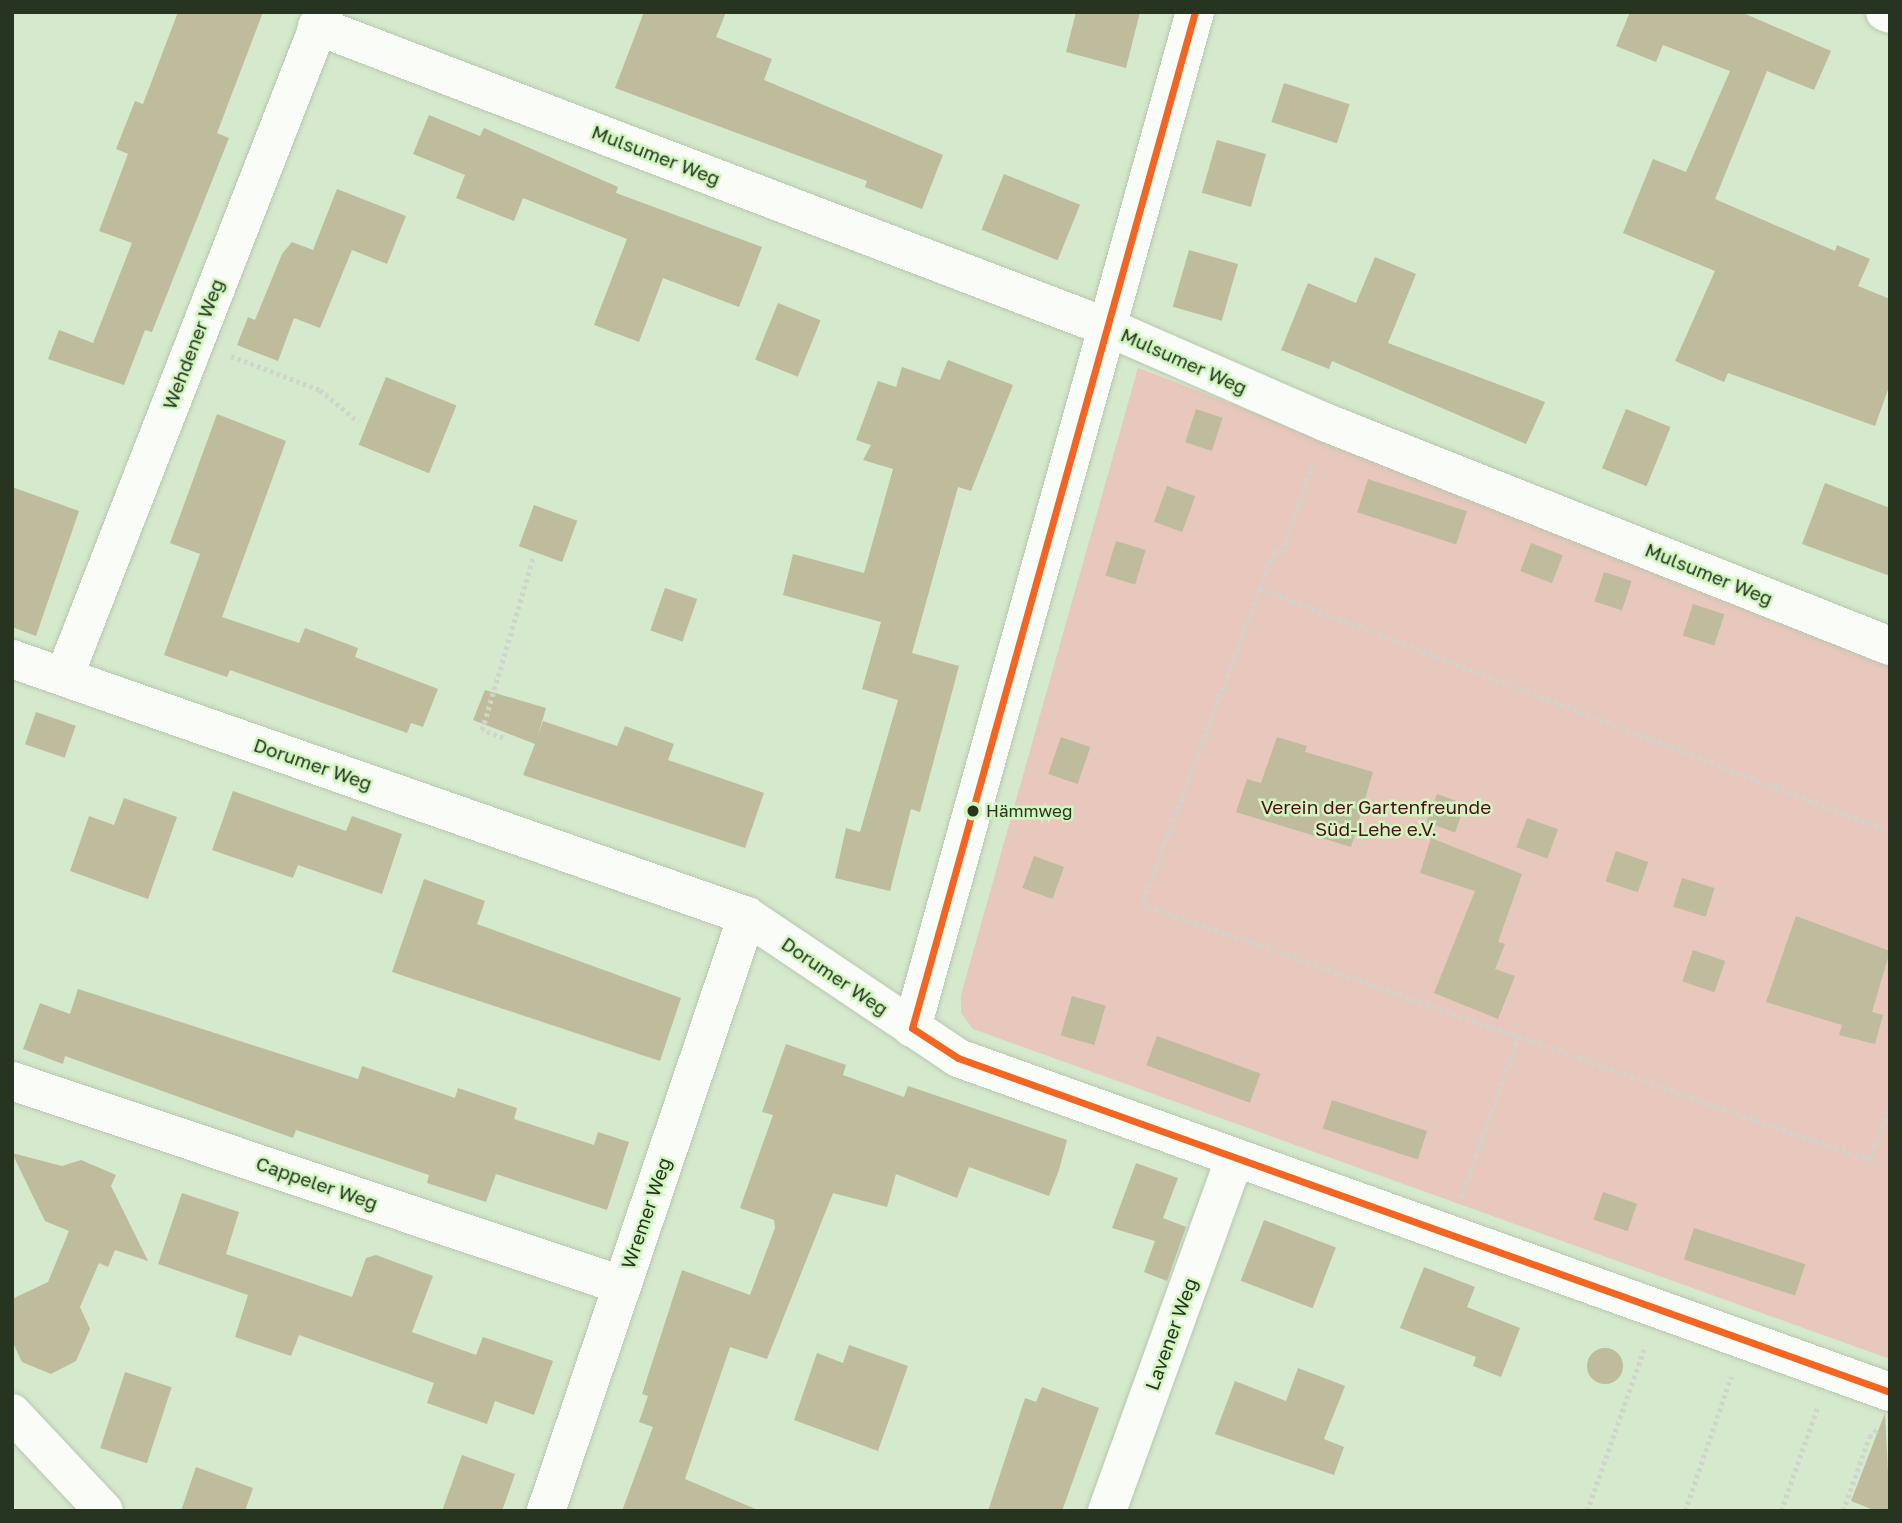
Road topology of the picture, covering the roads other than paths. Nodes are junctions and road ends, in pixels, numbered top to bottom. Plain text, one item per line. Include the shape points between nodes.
1 (1195, 12) edge
2 (320, 19) edge
3 (1107, 327) junction
4 (1890, 646) edge
5 (12, 659) edge
6 (64, 677) junction
7 (747, 916) junction
8 (912, 1028) junction
9 (12, 1081) edge
10 (1235, 1157) junction
11 (621, 1285) junction
12 (1890, 1392) edge
13 (12, 1413) edge
14 (104, 1511) edge
15 (546, 1511) edge
16 (1107, 1511) edge

1 - 3 street
2 - 3 street, Mulsumer Weg
2 - 6 street, Wehdener Weg
3 - 4 street, Mulsumer Weg via 1327,423
3 - 8 street
5 - 6 street, Dorumer Weg
6 - 7 street, Dorumer Weg
7 - 8 street, Dorumer Weg
7 - 11 street, Wremer Weg
8 - 10 street, Dorumer Weg via 958,1058
9 - 11 street, Cappeler Weg
10 - 12 street, Dorumer Weg
10 - 16 street, Lavener Weg
11 - 15 street, Wremer Weg
13 - 14 street

